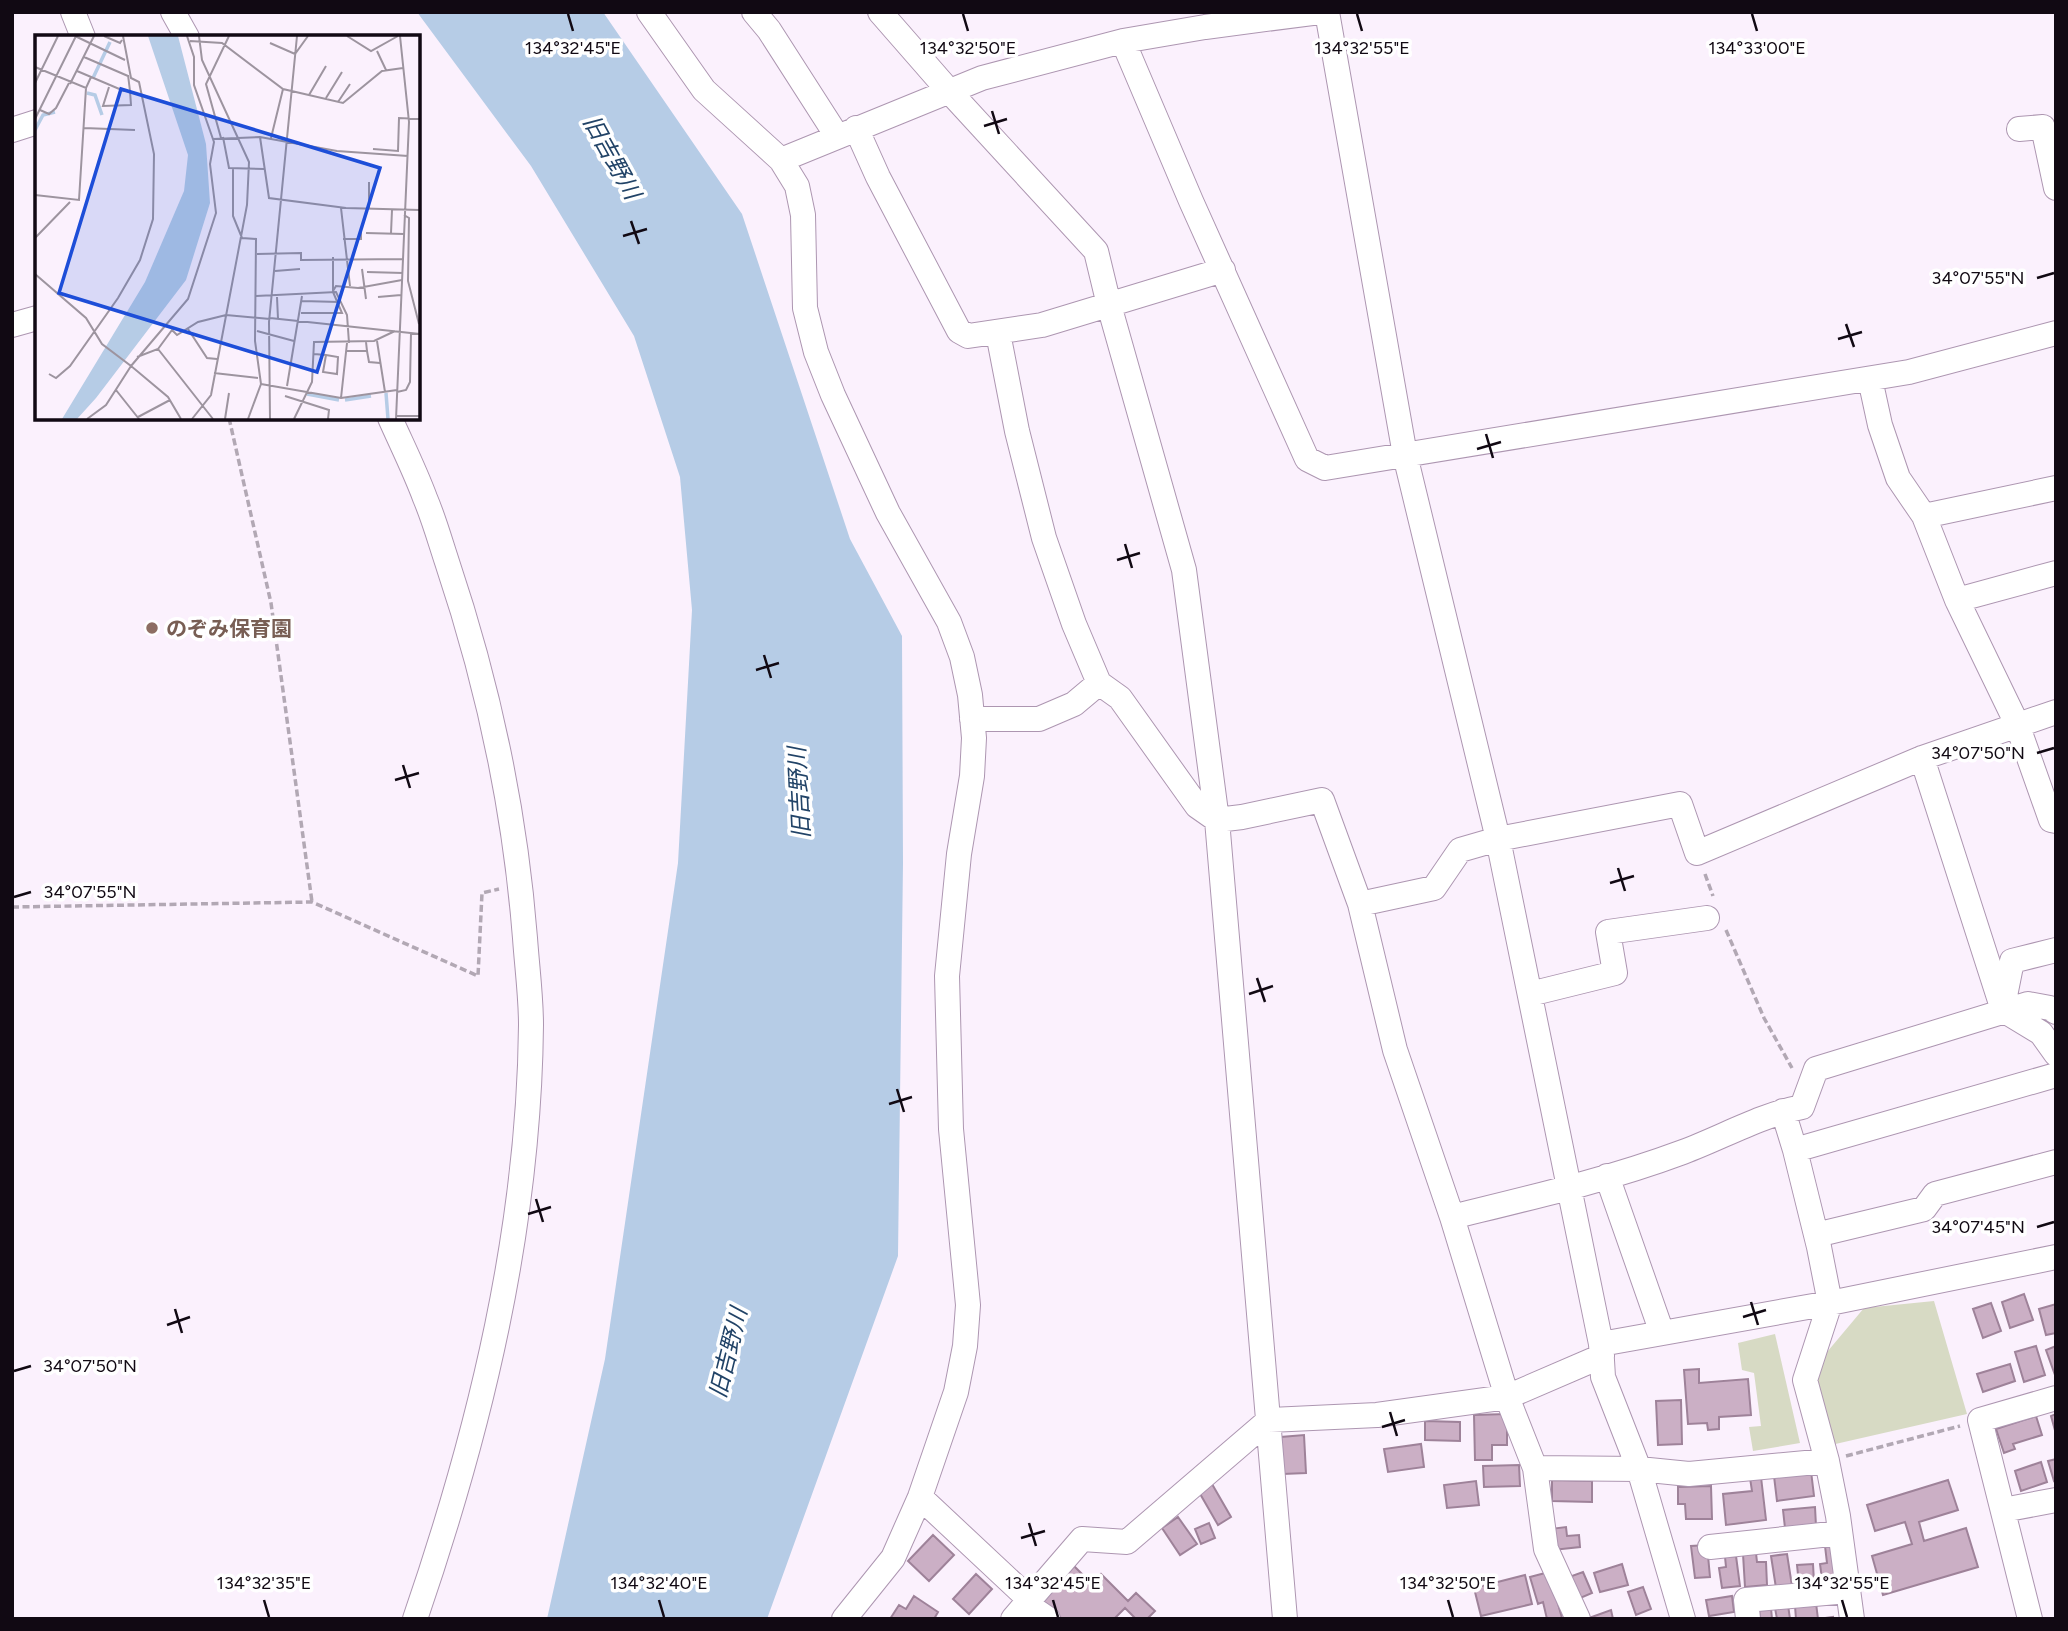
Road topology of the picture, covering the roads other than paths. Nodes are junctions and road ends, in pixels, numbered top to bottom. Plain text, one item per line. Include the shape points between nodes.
1 (74, 12) edge
2 (173, 12) edge
3 (649, 12) edge
4 (754, 12) edge
5 (880, 12) edge
6 (1320, 12) edge
7 (1327, 12) edge
8 (1205, 19) edge
9 (82, 35) edge
10 (186, 35) edge
11 (1123, 41) junction
12 (948, 91) junction
13 (35, 123) edge
14 (2019, 129) dead end
15 (12, 130) edge
16 (847, 132) junction
17 (781, 160) junction
18 (2056, 188) edge
19 (1223, 270) junction
20 (1109, 305) junction
21 (35, 319) edge
22 (12, 325) edge
23 (998, 333) junction
24 (2056, 333) edge
25 (1870, 379) junction
26 (391, 420) edge
27 (1405, 455) junction
28 (2056, 488) edge
29 (1924, 516) junction
30 (2056, 573) edge
31 (1957, 600) junction
32 (1099, 683) junction
33 (2056, 712) edge
34 (972, 719) junction
35 (2017, 724) junction
36 (1922, 758) junction
37 (1217, 820) junction
38 (2056, 821) edge
39 (1498, 839) junction
40 (1360, 904) junction
41 (1716, 916) road end
42 (2056, 950) edge
43 (1530, 993) junction
44 (2003, 1010) junction
45 (2056, 1012) edge
46 (2056, 1054) edge
47 (2056, 1075) edge
48 (1783, 1111) junction
49 (1795, 1150) junction
50 (2056, 1162) edge
51 (1607, 1176) junction
52 (1570, 1189) junction
53 (1451, 1217) junction
54 (1816, 1235) junction
55 (2056, 1257) edge
56 (1830, 1303) junction
57 (1662, 1333) junction
58 (1601, 1350) junction
59 (1507, 1397) junction
60 (2056, 1398) edge
61 (1269, 1420) junction
62 (1827, 1461) junction
63 (1535, 1468) junction
64 (1639, 1469) junction
65 (920, 1497) junction
66 (2056, 1500) edge
67 (2003, 1510) junction
68 (1840, 1533) junction
69 (1710, 1546) dead end
70 (1848, 1591) junction
71 (1023, 1608) edge
72 (855, 1615) edge
73 (415, 1619) edge
74 (1048, 1619) edge
75 (1285, 1619) edge
76 (1578, 1619) edge
77 (1683, 1619) edge
78 (1748, 1619) edge
79 (1852, 1619) edge
80 (2030, 1619) edge

1 - 9 street
2 - 10 street
3 - 17 street via 704,90
4 - 16 street
5 - 12 street
6 - 8 street
7 - 27 street
8 - 11 street
11 - 12 street
11 - 19 street
12 - 16 street
12 - 20 street via 1096,251
13 - 15 street
14 - 18 street via 2043,127
16 - 17 street
16 - 23 street via 878,177 959,331 968,336
17 - 34 street via 797,186 803,215 805,308 816,352 888,513 949,622 962,657
19 - 20 street
19 - 27 street via 1307,459 1325,468
20 - 23 street
20 - 37 street via 1184,570
21 - 22 street
23 - 32 street via 1044,538
24 - 25 street
25 - 27 street
25 - 29 street via 1899,478
26 - 73 street via 425,498 470,631 499,751 521,885 531,1020 518,1215 488,1371 442,1541
27 - 39 street
28 - 29 street
29 - 31 street
30 - 31 street
31 - 35 street
32 - 34 street via 1074,705 1039,719
32 - 37 street via 1119,698 1197,806
33 - 35 street
34 - 65 street via 972,776 947,976 951,1129 968,1304 956,1392
35 - 36 street
35 - 38 street via 2051,820
36 - 39 street via 1697,853 1680,804
36 - 44 street
37 - 40 street via 1322,800
37 - 61 street
39 - 40 street via 1460,850 1434,888
39 - 43 street
40 - 53 street via 1395,1050
41 - 43 street via 1608,932 1615,973
42 - 44 street via 2012,961
43 - 52 street
44 - 45 street via 2028,1004
44 - 46 street via 2041,1033
44 - 48 street via 1816,1069 1802,1107
47 - 49 street
48 - 49 street
48 - 51 street via 1682,1153
49 - 54 street
50 - 54 street via 1935,1194 1924,1209
51 - 52 street
51 - 57 street
52 - 53 street
52 - 58 street
53 - 59 street
54 - 56 street
55 - 56 street
56 - 57 street
56 - 62 street via 1805,1380
57 - 58 street
58 - 59 street
58 - 64 street via 1603,1377
59 - 61 street via 1377,1415
59 - 63 street
60 - 67 street via 1980,1420
61 - 71 street via 1127,1542 1083,1539
61 - 75 street
62 - 64 street via 1689,1474
62 - 68 street
63 - 64 street
63 - 76 street via 1546,1549
64 - 77 street
65 - 71 street
65 - 72 street via 893,1558
66 - 67 street
67 - 80 street
68 - 69 street
68 - 70 street
70 - 78 street via 1746,1600
70 - 79 street
71 - 74 street

